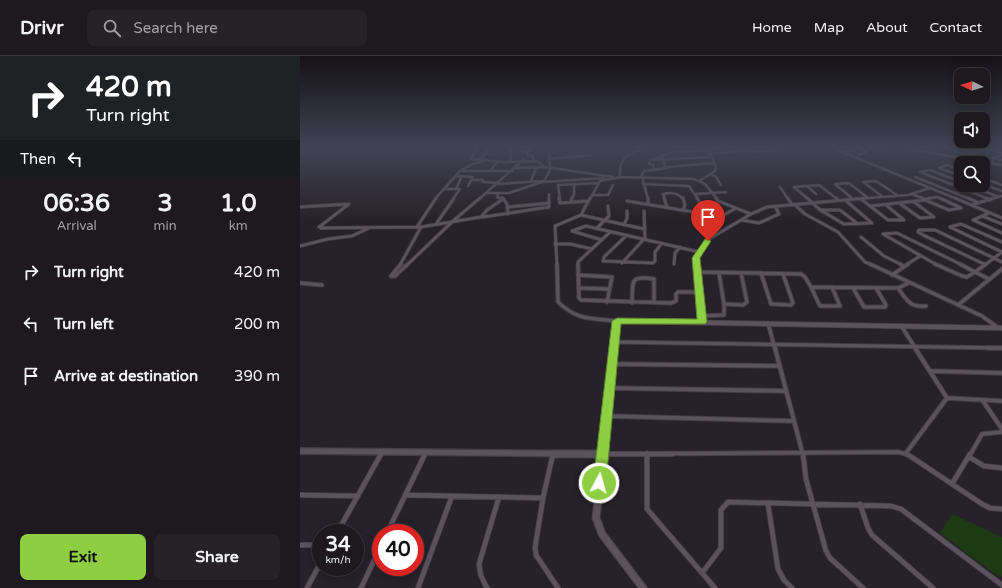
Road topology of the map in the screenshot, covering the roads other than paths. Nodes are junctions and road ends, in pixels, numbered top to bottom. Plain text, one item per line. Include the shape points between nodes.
1 (459, 172) edge
2 (511, 172) edge
3 (535, 172) edge
4 (549, 172) edge
5 (582, 172) edge
6 (620, 172) edge
7 (644, 172) edge
8 (712, 172) edge
9 (890, 172) edge
10 (921, 172) edge
11 (933, 172) edge
12 (710, 174) junction
13 (954, 175) edge
14 (456, 176) junction
15 (462, 176) junction
16 (616, 177) junction
17 (620, 177) junction
18 (642, 177) junction
19 (915, 177) dead end
20 (948, 178) junction
21 (608, 179) junction
22 (472, 180) junction
23 (939, 180) junction
24 (954, 180) edge
25 (531, 181) junction
26 (543, 181) junction
27 (699, 181) junction
28 (990, 181) edge
29 (598, 183) junction
30 (930, 183) junction
31 (498, 184) junction
32 (574, 184) junction
33 (643, 184) junction
34 (613, 185) dead end
35 (721, 185) dead end
36 (1002, 185) edge
37 (468, 186) dead end
38 (807, 186) junction
39 (780, 187) dead end
40 (990, 187) edge
41 (930, 188) junction
42 (446, 189) junction
43 (456, 189) junction
44 (1002, 191) edge
45 (726, 192) dead end
46 (989, 192) edge
47 (488, 193) junction
48 (498, 194) junction
49 (549, 194) dead end
50 (696, 194) junction
51 (712, 194) junction
52 (816, 194) dead end
53 (912, 194) junction
54 (592, 195) junction
55 (897, 196) junction
56 (1001, 196) edge
57 (883, 197) junction
58 (503, 198) junction
59 (861, 198) junction
60 (868, 198) junction
61 (853, 199) junction
62 (838, 200) junction
63 (845, 200) junction
64 (926, 200) junction
65 (990, 200) junction
66 (588, 201) junction
67 (627, 201) dead end
68 (571, 202) junction
69 (914, 202) junction
70 (550, 203) junction
71 (811, 203) junction
72 (899, 203) junction
73 (979, 203) junction
74 (648, 204) junction
75 (793, 204) junction
76 (886, 204) junction
77 (971, 205) junction
78 (608, 206) dead end
79 (775, 206) junction
80 (870, 206) junction
81 (300, 207) edge
82 (507, 207) junction
83 (667, 207) junction
84 (736, 208) junction
85 (683, 210) junction
86 (820, 210) junction
87 (627, 211) dead end
88 (644, 211) dead end
89 (700, 213) junction
90 (989, 213) junction
91 (508, 214) junction
92 (751, 214) junction
93 (581, 215) junction
94 (982, 216) junction
95 (481, 217) junction
96 (1002, 218) edge
97 (605, 220) junction
98 (742, 220) junction
99 (453, 221) junction
100 (436, 224) junction
101 (858, 224) junction
102 (1002, 224) edge
103 (624, 225) junction
104 (417, 227) junction
105 (421, 227) junction
106 (369, 228) junction
107 (597, 228) junction
108 (644, 229) junction
109 (610, 232) junction
110 (1002, 233) edge
111 (627, 235) junction
112 (861, 236) dead end
113 (645, 238) junction
114 (602, 240) junction
115 (1002, 242) edge
116 (662, 243) junction
117 (555, 244) junction
118 (300, 246) edge
119 (680, 247) junction
120 (592, 249) junction
121 (699, 252) junction
122 (1002, 252) edge
123 (920, 256) junction
124 (993, 258) junction
125 (622, 262) junction
126 (1002, 262) edge
127 (674, 264) dead end
128 (984, 264) junction
129 (903, 266) junction
130 (1002, 269) edge
131 (698, 272) junction
132 (974, 272) junction
133 (719, 273) junction
134 (740, 273) junction
135 (761, 273) junction
136 (783, 274) junction
137 (578, 275) junction
138 (892, 275) junction
139 (989, 279) junction
140 (300, 283) edge
141 (909, 283) junction
142 (322, 285) dead end
143 (810, 287) junction
144 (832, 287) junction
145 (579, 288) junction
146 (853, 288) junction
147 (876, 288) junction
148 (898, 288) junction
149 (610, 289) junction
150 (700, 292) junction
151 (607, 302) junction
152 (632, 302) junction
153 (654, 302) junction
154 (724, 304) junction
155 (958, 305) junction
156 (926, 306) dead end
157 (702, 316) junction
158 (617, 321) junction
159 (702, 322) junction
160 (768, 323) junction
161 (902, 326) junction
162 (1000, 327) edge
163 (614, 342) junction
164 (774, 344) junction
165 (914, 346) junction
166 (1002, 348) edge
167 (612, 364) junction
168 (780, 366) junction
169 (930, 371) junction
170 (1002, 373) edge
171 (609, 388) junction
172 (786, 391) junction
173 (947, 398) junction
174 (982, 401) junction
175 (1002, 401) edge
176 (606, 416) junction
177 (794, 421) junction
178 (1002, 429) edge
179 (1002, 432) edge
180 (300, 451) edge
181 (382, 452) junction
182 (425, 453) junction
183 (647, 453) junction
184 (803, 453) junction
185 (906, 453) junction
186 (553, 454) junction
187 (602, 454) junction
188 (969, 457) junction
189 (1002, 468) edge
190 (952, 484) junction
191 (300, 495) edge
192 (405, 495) junction
193 (358, 496) junction
194 (452, 496) junction
195 (498, 496) junction
196 (543, 498) junction
197 (812, 503) junction
198 (768, 504) junction
199 (860, 504) junction
200 (1002, 509) edge
201 (342, 524) edge
202 (391, 524) edge
203 (300, 545) edge
204 (312, 545) edge
205 (372, 565) edge
206 (702, 573) junction
207 (313, 576) edge
208 (1002, 584) edge
209 (639, 587) edge
210 (307, 588) edge
211 (361, 588) edge
212 (418, 588) edge
213 (487, 588) edge
214 (558, 588) edge
215 (715, 588) edge
216 (792, 588) edge
217 (863, 588) edge
218 (933, 588) edge

1 - 14 street
2 - 31 street
3 - 25 street
4 - 26 street
5 - 16 street
6 - 17 street
7 - 18 street
8 - 12 street
9 - 41 street
10 - 23 street
11 - 20 street
12 - 27 street
12 - 35 street via 716,177
13 - 20 street
14 - 15 street
14 - 42 street
15 - 22 street via 473,176
15 - 43 street
16 - 17 street
16 - 21 street
17 - 18 street
18 - 27 street
18 - 33 street
19 - 30 street
20 - 24 street
21 - 26 street
21 - 29 street
22 - 31 street
22 - 37 street
23 - 30 street
23 - 65 street
25 - 26 street
25 - 31 street
26 - 48 street
27 - 51 street via 705,184
28 - 36 street
29 - 32 street
29 - 54 street
30 - 73 street
31 - 47 street
32 - 68 street
32 - 68 street via 558,186 560,202
33 - 50 street via 687,185
33 - 74 street
34 - 54 street via 609,195
38 - 52 street
38 - 62 street via 820,186
38 - 71 street via 794,187
39 - 75 street
40 - 44 street
41 - 53 street
41 - 77 street
42 - 43 street
42 - 104 street via 437,197
43 - 100 street via 460,190
45 - 51 street
46 - 56 street
47 - 48 street
47 - 99 street
48 - 58 street via 497,197
49 - 70 street
50 - 51 street
50 - 89 street via 703,207
51 - 84 street via 718,201
53 - 55 street
53 - 64 street
54 - 66 street
55 - 57 street
55 - 57 street via 876,181 863,182
56 - 65 street
57 - 60 street
58 - 82 street
58 - 95 street
59 - 60 street
59 - 61 street
59 - 80 street
60 - 61 street via 847,183 835,184
61 - 63 street
62 - 63 street
62 - 71 street
63 - 101 street via 872,222
64 - 64 street via 950,210 961,208 939,197
64 - 69 street
65 - 73 street
66 - 68 street
66 - 93 street
67 - 74 street
69 - 72 street
69 - 72 street via 934,217 920,218
70 - 82 street
70 - 91 street via 549,207
71 - 75 street
71 - 86 street
72 - 76 street
73 - 77 street
74 - 83 street
75 - 79 street
75 - 138 street via 805,214 838,232 863,260
76 - 80 street
76 - 80 street via 904,220 889,221
77 - 90 street
78 - 97 street via 609,216
79 - 92 street via 764,207
79 - 98 street via 779,214 759,223
81 - 106 street via 349,204 319,228
82 - 91 street
83 - 85 street
83 - 85 street via 663,194 676,193 685,204
84 - 89 street via 720,216
84 - 92 street
85 - 89 street
86 - 101 street via 844,224
86 - 101 street via 840,210
87 - 103 street
88 - 108 street
90 - 94 street
90 - 96 street
91 - 95 street
92 - 98 street
93 - 97 street
93 - 117 street via 555,225
94 - 102 street
94 - 110 street via 973,220
95 - 99 street
97 - 103 street
97 - 107 street
98 - 121 street via 708,241
99 - 100 street
99 - 105 street via 396,276 392,276
100 - 105 street
103 - 108 street
104 - 105 street
104 - 106 street
106 - 118 street via 352,236 328,238
107 - 109 street
107 - 114 street via 583,226 572,231
108 - 113 street
109 - 111 street
109 - 114 street
111 - 113 street
111 - 125 street via 603,260
112 - 129 street via 884,256
113 - 116 street
113 - 125 street
114 - 120 street
115 - 122 street via 961,224 950,227
116 - 119 street
116 - 125 street via 655,252 653,263
117 - 120 street via 570,244
117 - 158 street via 558,302 569,312 581,317
119 - 121 street
119 - 127 street via 675,253
120 - 137 street via 578,262
121 - 131 street via 696,258
122 - 124 street
123 - 129 street
123 - 132 street via 959,276 967,277
123 - 132 street via 883,234 898,233
124 - 126 street
124 - 128 street
124 - 128 street via 931,229 919,230 920,234
128 - 132 street
129 - 138 street
130 - 139 street
131 - 133 street
131 - 150 street
132 - 139 street
133 - 134 street
133 - 154 street
134 - 135 street
134 - 154 street via 747,304
135 - 136 street
135 - 136 street via 771,304 792,305
136 - 143 street via 803,275
137 - 145 street
137 - 149 street via 610,275
138 - 141 street
139 - 155 street
140 - 142 street
141 - 148 street
141 - 155 street
143 - 144 street
143 - 144 street via 820,306 840,306
144 - 146 street
145 - 149 street
145 - 151 street via 581,300
146 - 147 street
146 - 147 street via 864,307 885,308 886,305
147 - 148 street
148 - 156 street via 911,305
149 - 151 street
150 - 153 street via 678,292 674,302
150 - 157 street
151 - 152 street
152 - 153 street
152 - 153 street via 633,282 640,277 654,280
154 - 157 street via 724,315
155 - 162 street
157 - 159 street
158 - 159 street
158 - 163 street
159 - 160 street
160 - 161 street
160 - 164 street
161 - 162 street
161 - 165 street
163 - 164 street
163 - 167 street
164 - 165 street
164 - 168 street
165 - 166 street
165 - 169 street
167 - 168 street
167 - 171 street
168 - 172 street
169 - 170 street
169 - 173 street
171 - 172 street
171 - 176 street
172 - 177 street
173 - 174 street
173 - 185 street
174 - 175 street
174 - 178 street
176 - 177 street
176 - 187 street
177 - 184 street
179 - 188 street via 982,434
180 - 181 street
181 - 182 street
181 - 193 street
182 - 186 street
182 - 192 street
183 - 184 street
183 - 187 street
183 - 206 street via 647,509
184 - 185 street
184 - 197 street
185 - 190 street
186 - 187 street
186 - 196 street
187 - 209 street via 596,518 602,534
188 - 189 street via 984,466
188 - 190 street
190 - 200 street via 985,506
191 - 193 street
192 - 194 street
192 - 202 street
193 - 201 street
194 - 195 street
194 - 212 street
195 - 196 street
195 - 213 street via 479,564
196 - 214 street via 536,555
197 - 198 street
197 - 199 street
197 - 217 street via 827,554
198 - 206 street via 731,502 723,506 721,548
198 - 216 street via 778,569
199 - 208 street via 901,509
199 - 218 street via 872,535
203 - 204 street
205 - 211 street
206 - 215 street
207 - 210 street

